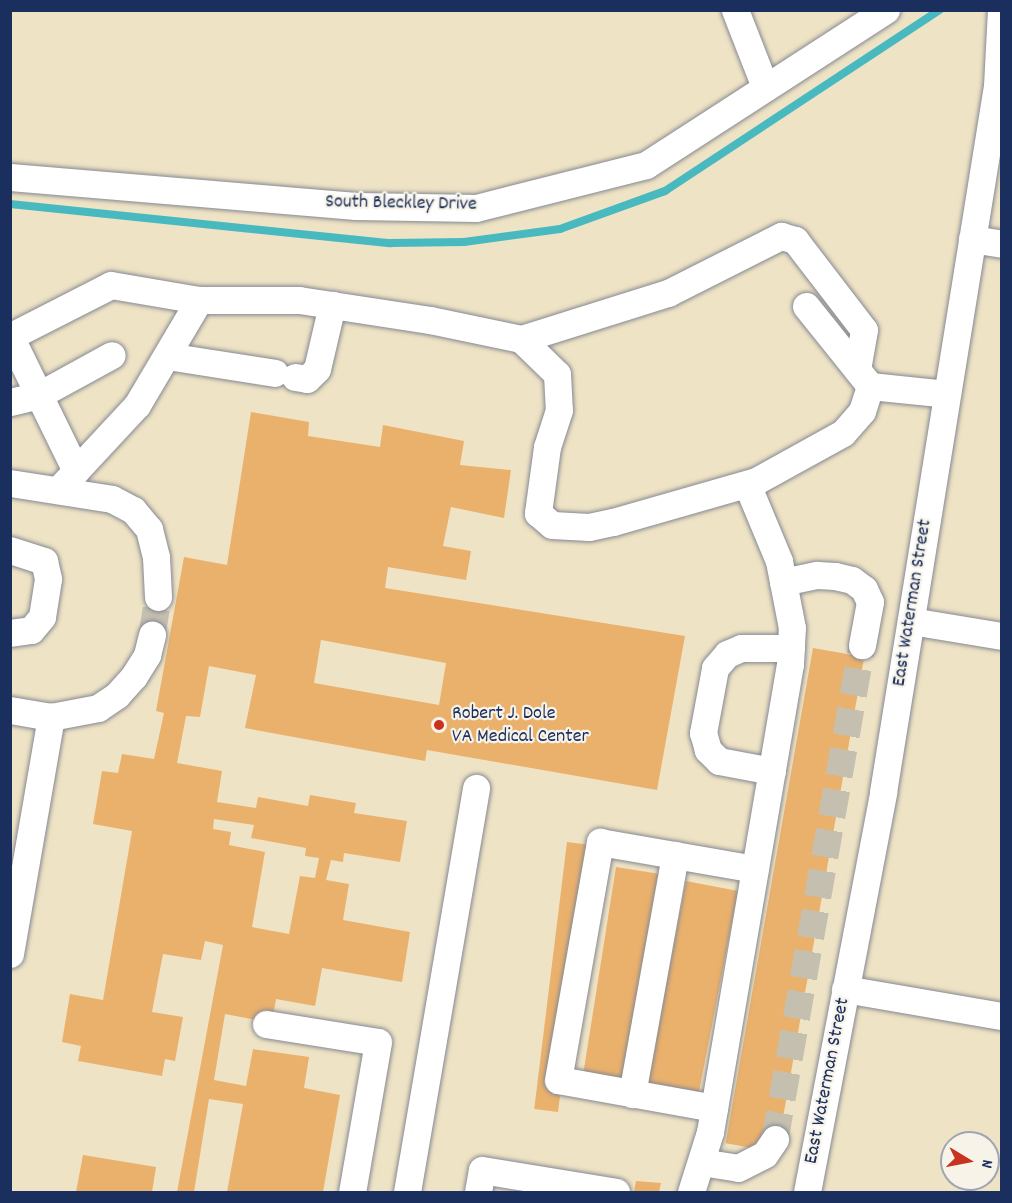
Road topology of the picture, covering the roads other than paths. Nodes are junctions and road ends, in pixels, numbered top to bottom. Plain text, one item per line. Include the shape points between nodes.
1 (735, 10) edge
2 (886, 10) edge
3 (1001, 10) edge
4 (765, 87) junction
5 (10, 177) edge
6 (972, 239) junction
7 (1002, 244) edge
8 (199, 300) junction
9 (332, 305) junction
10 (806, 306) dead end
11 (11, 336) edge
12 (521, 339) junction
13 (112, 355) dead end
14 (167, 356) junction
15 (864, 378) junction
16 (947, 394) junction
17 (37, 396) junction
18 (10, 402) edge
19 (76, 471) junction
20 (10, 483) edge
21 (747, 484) junction
22 (58, 490) junction
23 (10, 550) edge
24 (783, 582) junction
25 (158, 597) tunnel mouth
26 (910, 621) junction
27 (10, 633) edge
28 (152, 635) tunnel mouth
29 (1002, 636) edge
30 (862, 645) tunnel mouth
31 (791, 648) junction
32 (10, 710) edge
33 (51, 717) junction
34 (772, 771) junction
35 (476, 788) dead end
36 (675, 855) junction
37 (755, 868) junction
38 (10, 954) edge
39 (845, 989) junction
40 (1002, 1016) edge
41 (266, 1024) dead end
42 (632, 1094) junction
43 (714, 1108) junction
44 (774, 1139) tunnel mouth
45 (701, 1162) junction
46 (352, 1192) edge
47 (407, 1192) edge
48 (478, 1192) edge
49 (616, 1192) edge
50 (692, 1192) edge
51 (807, 1192) edge

1 - 4 street
2 - 4 street, South Bleckley Drive
3 - 6 street, East Waterman Street via 997,86
4 - 5 street, South Bleckley Drive via 646,165 476,208 356,206
6 - 7 street
6 - 16 street, East Waterman Street
8 - 9 street via 299,300
8 - 11 street via 111,285
8 - 14 street
9 - 12 street
9 - 14 street via 317,369 307,379
10 - 15 street
11 - 17 street
12 - 15 street via 668,293 781,236 795,240 864,330
12 - 21 street via 557,374 559,410 543,462 538,513 552,525 588,527
13 - 17 street
14 - 19 street via 137,405
15 - 16 street
15 - 21 street via 862,411 843,433
16 - 26 street, East Waterman Street
17 - 18 street
17 - 19 street
19 - 22 street
20 - 22 street
21 - 24 street via 779,561
22 - 25 street via 112,499 133,510 149,529 156,558
23 - 27 street via 44,561 48,579 42,617 31,630
24 - 30 street via 834,576 852,580 864,589 870,602
24 - 31 street via 792,628
26 - 29 street
26 - 39 street, East Waterman Street
28 - 33 street via 147,655 117,695 98,708
31 - 34 street
31 - 34 street via 741,648 727,654 715,668 703,733 708,750 719,761
32 - 33 street
33 - 38 street
34 - 37 street
35 - 47 street
36 - 37 street
36 - 42 street
36 - 42 street via 600,842 558,1080
37 - 43 street
39 - 40 street
39 - 51 street, East Waterman Street
41 - 46 street via 378,1042
42 - 43 street
43 - 45 street
44 - 45 street via 765,1154 738,1168
45 - 50 street
48 - 49 street via 482,1170

